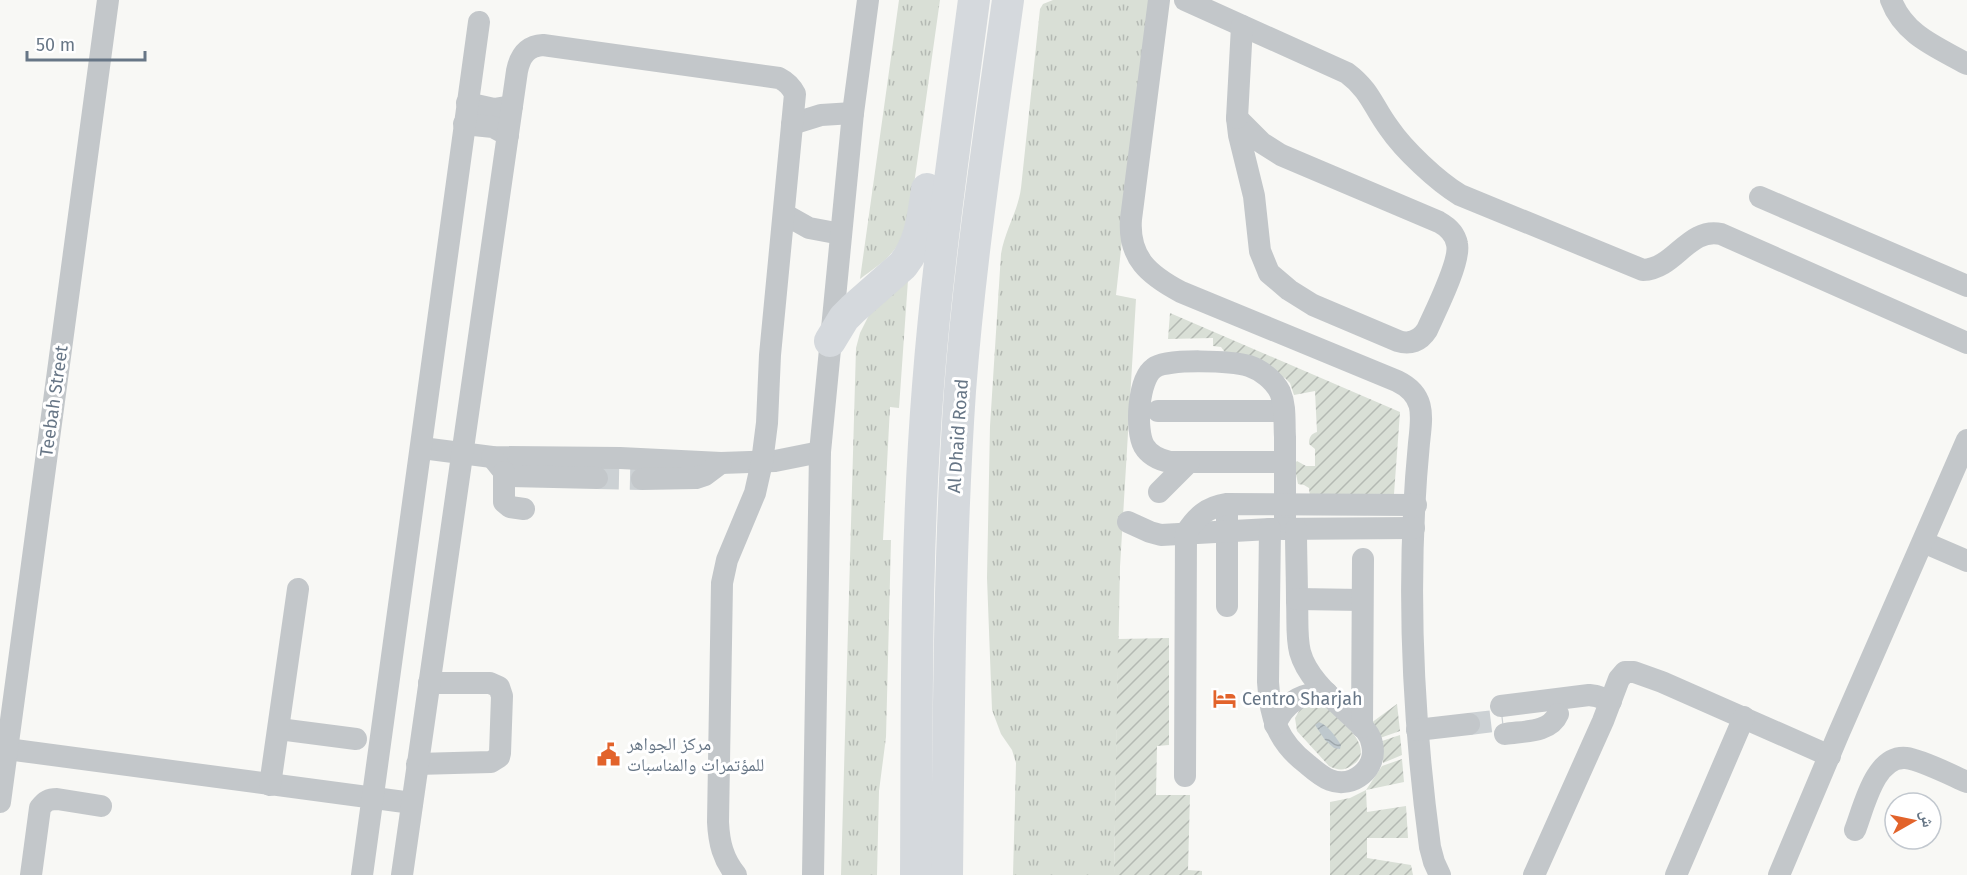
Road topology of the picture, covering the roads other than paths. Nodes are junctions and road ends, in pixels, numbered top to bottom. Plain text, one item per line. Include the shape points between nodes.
1 (108, 0) edge
2 (868, 0) edge
3 (974, 0) edge
4 (1008, 0) edge
5 (1159, 0) edge
6 (1185, 0) edge
7 (1891, 0) edge
8 (479, 22) dead end
9 (1242, 26) junction
10 (1967, 64) edge
11 (964, 79) junction
12 (512, 106) junction
13 (465, 113) junction
14 (853, 113) junction
15 (1237, 118) junction
16 (792, 124) junction
17 (508, 135) junction
18 (1760, 197) dead end
19 (783, 214) junction
20 (841, 234) junction
21 (1967, 286) edge
22 (830, 341) junction
23 (1967, 344) edge
24 (1158, 411) dead end
25 (1284, 411) junction
26 (1967, 440) edge
27 (422, 448) junction
28 (820, 452) junction
29 (462, 453) junction
30 (762, 462) junction
31 (1190, 462) junction
32 (1285, 462) junction
33 (721, 463) junction
34 (498, 465) junction
35 (597, 478) tunnel mouth
36 (642, 479) tunnel mouth
37 (1159, 492) dead end
38 (1227, 504) junction
39 (1285, 504) junction
40 (1416, 505) junction
41 (524, 509) dead end
42 (1128, 522) dead end
43 (1414, 528) junction
44 (1284, 529) junction
45 (1227, 530) junction
46 (1186, 533) junction
47 (1923, 542) junction
48 (1363, 559) dead end
49 (1967, 561) edge
50 (298, 589) dead end
51 (1297, 604) junction
52 (1362, 605) junction
53 (1227, 606) dead end
54 (429, 683) junction
55 (1327, 693) junction
56 (1607, 711) junction
57 (1744, 717) junction
58 (1416, 723) junction
59 (1275, 725) junction
60 (1362, 727) junction
61 (279, 729) junction
62 (356, 740) dead end
63 (7, 748) junction
64 (1830, 756) junction
65 (417, 765) junction
66 (916, 769) junction
67 (1185, 776) dead end
68 (1967, 782) edge
69 (270, 785) junction
70 (372, 799) junction
71 (0, 802) edge
72 (412, 803) junction
73 (101, 806) dead end
74 (1855, 830) dead end
75 (1539, 871) edge
76 (31, 875) edge
77 (362, 875) edge
78 (402, 875) edge
79 (736, 875) edge
80 (813, 875) edge
81 (897, 875) edge
82 (916, 875) edge
83 (946, 875) edge
84 (1440, 875) edge
85 (1676, 875) edge
86 (1779, 875) edge

1 - 63 street, Teebah Street
2 - 14 street
3 - 11 highway, Al Dhaid Road
4 - 83 highway, Al Dhaid Road via 975,240 960,401 952,541
5 - 40 street via 1131,219 1136,255 1154,276 1180,292 1413,391 1422,418
6 - 9 street
7 - 10 street via 1910,30
8 - 13 street
9 - 15 street
9 - 23 street via 1357,81 1396,138 1439,181 1460,195 1643,270 1662,266 1697,237 1721,234
11 - 22 highway via 946,105 936,132 915,248 844,318
11 - 66 highway, Al Dhaid Road via 942,239 927,398 919,536
12 - 13 street
12 - 16 street via 519,61 537,45 550,45 779,78 795,94
12 - 17 street
13 - 17 street
13 - 27 street
14 - 16 street via 821,115
14 - 20 street
15 - 15 street via 1253,189 1260,251 1269,273 1313,305 1398,341 1420,339 1457,259 1457,244 1451,231 1439,222 1281,155
16 - 19 street
17 - 29 street
18 - 21 street
19 - 20 street via 809,228
19 - 30 street
20 - 22 street
22 - 28 street
24 - 25 street
25 - 31 street via 1279,390 1271,379 1248,365 1173,361 1155,366 1148,372 1142,390 1141,438 1145,448 1161,460
25 - 32 street
26 - 47 street
27 - 29 street
27 - 70 street
28 - 30 street
28 - 80 street
29 - 34 street
29 - 54 street
30 - 33 street
30 - 79 street via 755,493 727,560 721,595 718,822 722,851
31 - 32 street
31 - 37 street
32 - 39 street
33 - 34 street via 620,458
33 - 36 street via 696,478
34 - 35 street via 518,477
34 - 41 street via 504,501 510,507
38 - 39 street
38 - 45 street
38 - 46 street via 1207,510
39 - 40 street
39 - 44 street
40 - 43 street
42 - 46 street via 1161,535
43 - 44 street
43 - 58 street
44 - 45 street
44 - 51 street
44 - 59 street via 1268,682
45 - 46 street
45 - 53 street
46 - 67 street
47 - 49 street
47 - 64 street
48 - 52 street
50 - 61 street
51 - 52 street
51 - 55 street via 1303,660
52 - 60 street
54 - 65 street
54 - 65 street via 500,687 500,753 491,762
55 - 59 street via 1316,692 1295,699
55 - 60 street
56 - 56 street via 1596,696 1589,695 1503,720 1586,711 1598,716
56 - 57 street via 1619,679 1625,672 1634,672
56 - 75 street
57 - 64 street
57 - 85 street
58 - 58 street via 1444,727 1469,724
58 - 84 street via 1430,847
59 - 60 street via 1301,760 1338,782 1354,780 1370,765 1372,743
61 - 62 street
61 - 69 street
63 - 69 street
63 - 71 street, Teebah Street
64 - 86 street
65 - 72 street
66 - 81 highway
66 - 82 highway, Al Dhaid Road
68 - 74 street via 1914,760 1892,760 1876,776
69 - 70 street
70 - 72 street
70 - 77 street
72 - 78 street
73 - 76 street via 57,799 44,802 38,815

